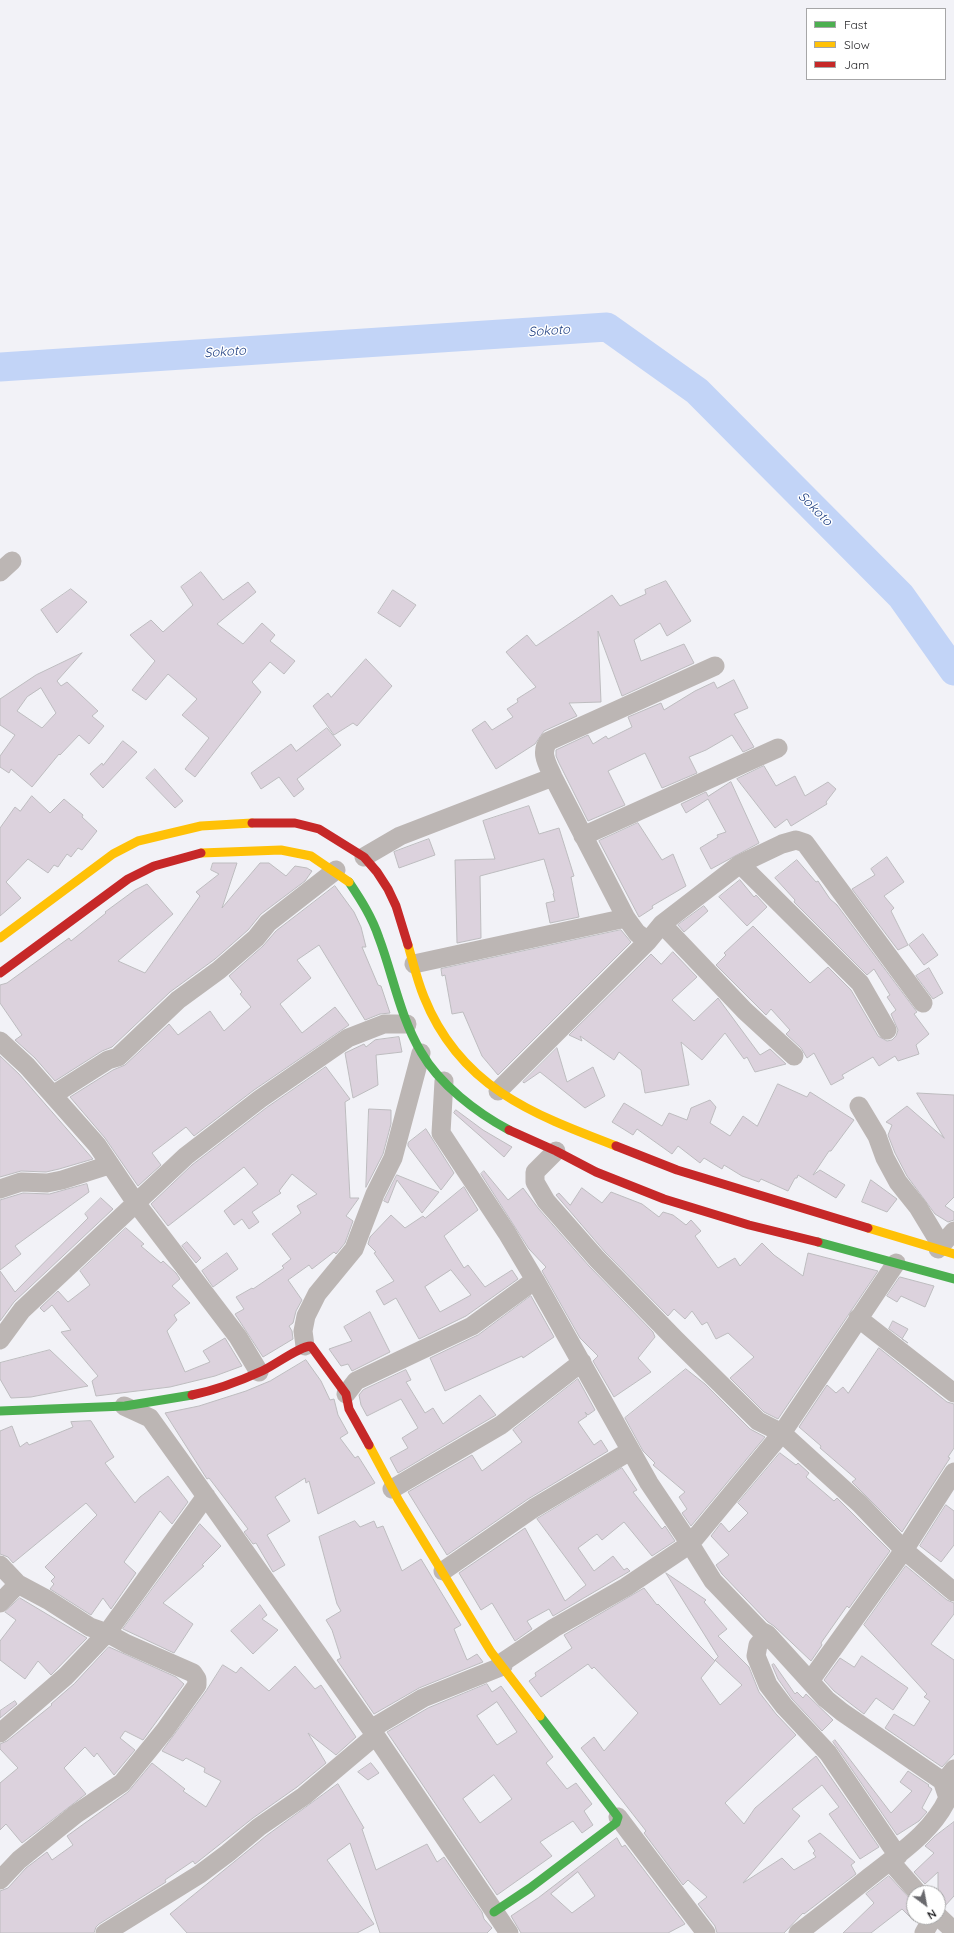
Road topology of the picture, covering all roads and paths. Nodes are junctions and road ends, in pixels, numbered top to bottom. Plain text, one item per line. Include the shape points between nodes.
1 (715, 666) dead end
2 (778, 748) dead end
3 (553, 777) junction
4 (583, 836) junction
5 (364, 857) junction
6 (740, 864) junction
7 (336, 870) junction
8 (626, 918) junction
9 (662, 924) junction
10 (0, 938) edge
11 (648, 941) junction
12 (414, 964) junction
13 (0, 973) edge
14 (923, 1003) dead end
15 (407, 1024) junction
16 (887, 1030) dead end
17 (0, 1041) edge
18 (421, 1053) junction
19 (794, 1056) dead end
20 (444, 1081) junction
21 (498, 1091) junction
22 (53, 1095) junction
23 (859, 1106) dead end
24 (556, 1151) junction
25 (109, 1165) junction
26 (0, 1189) edge
27 (136, 1203) junction
28 (954, 1231) edge
29 (945, 1249) edge
30 (896, 1263) junction
31 (536, 1280) junction
32 (954, 1280) edge
33 (858, 1318) junction
34 (0, 1340) edge
35 (305, 1346) junction
36 (582, 1362) junction
37 (259, 1372) junction
38 (954, 1392) edge
39 (346, 1394) junction
40 (124, 1406) junction
41 (0, 1411) edge
42 (782, 1433) junction
43 (630, 1451) junction
44 (954, 1472) edge
45 (392, 1489) junction
46 (206, 1496) junction
47 (690, 1544) junction
48 (904, 1550) junction
49 (0, 1565) edge
50 (443, 1571) junction
51 (18, 1584) junction
52 (954, 1592) edge
53 (0, 1603) edge
54 (107, 1633) junction
55 (767, 1634) junction
56 (501, 1665) junction
57 (810, 1681) junction
58 (0, 1733) edge
59 (373, 1733) junction
60 (950, 1780) edge
61 (618, 1817) junction
62 (894, 1858) junction
63 (0, 1880) edge
64 (913, 1885) edge
65 (494, 1912) junction
66 (946, 1924) edge
67 (128, 1927) edge
68 (954, 1931) edge
69 (105, 1933) edge
70 (509, 1933) edge
71 (706, 1933) edge
72 (798, 1933) edge

1 - 3 street via 549,741 544,753
2 - 4 street
3 - 4 street
3 - 5 street via 400,836
4 - 8 street
5 - 10 street via 326,837 318,829 305,825 238,823 201,826 158,834 113,854
5 - 12 street via 388,888
6 - 9 street
6 - 14 street via 782,844 796,840 805,844
6 - 16 street via 860,983
7 - 13 street via 313,854 281,850 193,854 140,871
7 - 15 street via 347,879 366,906 379,937
7 - 22 street via 268,922 256,938 220,970 178,1000 118,1057 108,1060
8 - 11 street via 637,933
8 - 12 street
9 - 11 street
9 - 19 street via 745,1011
11 - 21 street
12 - 21 street via 424,997 440,1028 470,1069
15 - 18 street
15 - 27 street via 384,1024 348,1038 260,1099 186,1156
17 - 22 street
18 - 20 street
18 - 35 street via 392,1158 354,1249 321,1290 306,1316 303,1330
20 - 24 street via 490,1120
20 - 31 street via 440,1133
21 - 29 street via 559,1124 676,1170
22 - 25 street via 97,1146
23 - 29 street via 877,1136 898,1182
24 - 30 street via 596,1172 664,1199 749,1225
24 - 42 street via 535,1172 535,1182 546,1201 597,1259 758,1421
25 - 26 street via 62,1180 47,1183 21,1182
25 - 27 street
27 - 34 street via 22,1310
27 - 37 street via 238,1338
28 - 29 street
30 - 32 street
30 - 33 street
31 - 36 street
31 - 39 street via 472,1326 356,1382
33 - 38 street
33 - 42 street
35 - 37 street via 286,1360
35 - 39 street via 311,1346
36 - 43 street
36 - 45 street via 501,1425
37 - 40 street via 225,1386 193,1395
39 - 45 street via 348,1409
40 - 41 street
40 - 46 street via 150,1418
42 - 47 street
42 - 48 street via 860,1504
43 - 47 street
43 - 50 street via 534,1508
44 - 48 street
45 - 50 street
46 - 54 street
46 - 59 street
47 - 55 street via 713,1581 760,1630
47 - 56 street via 626,1587 554,1628
48 - 52 street
48 - 57 street
49 - 51 street
50 - 56 street
51 - 53 street
51 - 54 street via 90,1627
54 - 58 street via 66,1676
54 - 63 street via 192,1673 197,1679 197,1685 165,1730 122,1782 76,1814 19,1860
55 - 57 street
55 - 62 street via 758,1645 756,1656 768,1685 828,1753
56 - 59 street via 423,1698
56 - 61 street
57 - 60 street via 842,1712 912,1759
59 - 65 street
59 - 67 street via 304,1796 259,1827
60 - 62 street via 948,1798 942,1812 921,1835
61 - 65 street via 616,1823
61 - 71 street
62 - 64 street
62 - 72 street
65 - 70 street
66 - 68 street
67 - 69 street

